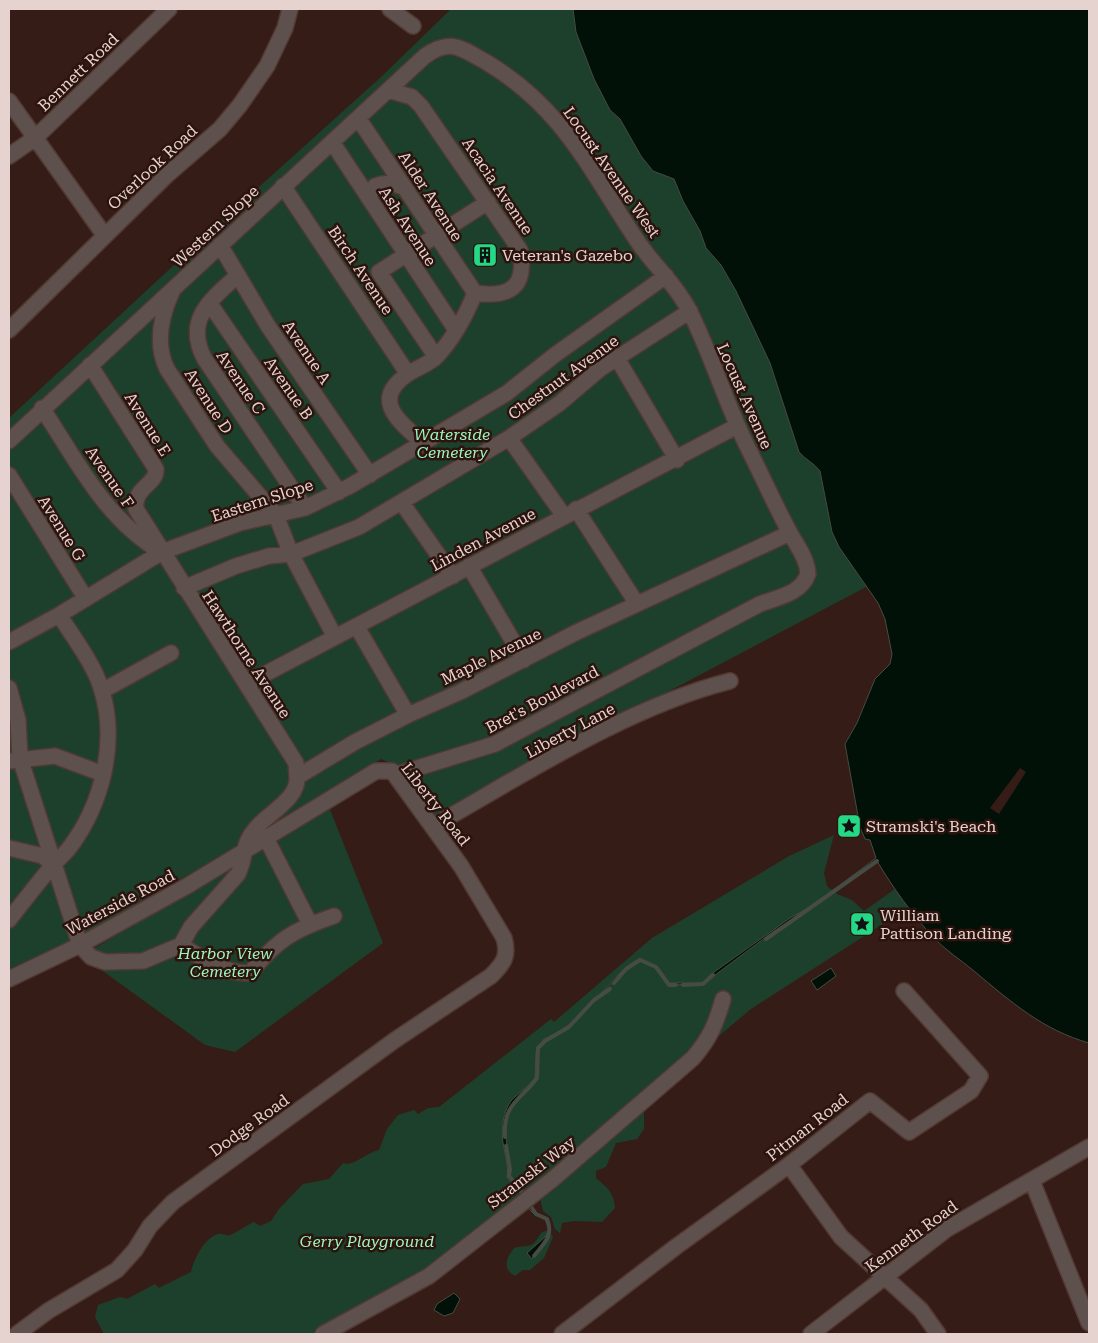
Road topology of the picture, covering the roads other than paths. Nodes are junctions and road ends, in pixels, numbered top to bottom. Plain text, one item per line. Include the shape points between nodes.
1 (169, 9) edge
2 (290, 9) edge
3 (390, 9) edge
4 (413, 26) dead end
5 (449, 45) joint
6 (388, 90) junction
7 (9, 101) edge
8 (358, 118) junction
9 (35, 138) junction
10 (332, 142) junction
11 (9, 156) edge
12 (284, 186) junction
13 (403, 187) junction
14 (368, 197) junction
15 (488, 202) junction
16 (435, 235) junction
17 (105, 236) junction
18 (220, 245) junction
19 (407, 256) junction
20 (237, 276) junction
21 (666, 276) junction
22 (174, 288) junction
23 (475, 293) junction
24 (210, 304) junction
25 (690, 312) junction
26 (9, 330) edge
27 (456, 330) junction
28 (436, 357) junction
29 (617, 358) junction
30 (90, 365) junction
31 (408, 374) junction
32 (42, 408) junction
33 (737, 426) junction
34 (509, 438) junction
35 (9, 441) edge
36 (423, 443) junction
37 (677, 460) junction
38 (370, 475) junction
39 (9, 476) edge
40 (339, 492) junction
41 (402, 503) junction
42 (305, 508) junction
43 (570, 513) junction
44 (276, 515) junction
45 (790, 533) junction
46 (162, 552) junction
47 (291, 554) junction
48 (469, 566) junction
49 (453, 576) junction
50 (184, 588) junction
51 (86, 599) junction
52 (638, 604) junction
53 (59, 615) junction
54 (357, 627) junction
55 (335, 637) junction
56 (9, 642) edge
57 (671, 650) joint
58 (171, 653) dead end
59 (524, 660) junction
60 (730, 681) dead end
61 (246, 684) junction
62 (9, 688) edge
63 (102, 691) junction
64 (408, 715) junction
65 (15, 759) edge
66 (103, 774) junction
67 (395, 775) junction
68 (297, 777) junction
69 (433, 826) junction
70 (266, 838) junction
71 (9, 848) edge
72 (244, 858) junction
73 (53, 865) junction
74 (334, 916) dead end
75 (9, 920) edge
76 (310, 924) junction
77 (80, 945) junction
78 (181, 945) junction
79 (507, 950) joint
80 (9, 979) edge
81 (904, 991) dead end
82 (723, 999) dead end
83 (1089, 1147) edge
84 (789, 1165) junction
85 (1032, 1181) junction
86 (884, 1276) junction
87 (1089, 1324) edge
88 (17, 1334) edge
89 (323, 1334) edge
90 (562, 1334) edge
91 (811, 1334) edge
92 (938, 1334) edge

1 - 9 street, Bennett Road
2 - 17 street, Overlook Road via 267,66 240,105 220,129 169,172
3 - 4 street
5 - 6 street, Western Slope via 438,47 425,56
5 - 21 street, Locust Avenue West via 464,49 500,71 546,108 570,137 636,240
6 - 8 street, Western Slope
6 - 15 street, Acacia Avenue via 412,97 421,106
7 - 9 street
8 - 10 street, Western Slope
8 - 13 street, Alder Avenue
9 - 11 street, Bennett Road
9 - 17 street
10 - 12 street, Western Slope
10 - 14 street, Ash Avenue
12 - 18 street, Western Slope
12 - 31 street, Birch Avenue
13 - 14 street via 382,183 374,186
13 - 16 street, Alder Avenue
14 - 19 street, Ash Avenue
15 - 16 street
15 - 23 street, Acacia Avenue via 520,250 523,267 511,289 500,295
16 - 19 street
16 - 23 street, Alder Avenue
17 - 26 street, Overlook Road
18 - 20 street, Avenue A
18 - 22 street, Western Slope
19 - 27 street, Ash Avenue
19 - 28 street via 379,272
20 - 24 street, Avenue C
20 - 38 street, Avenue A
21 - 25 street, Locust Avenue
21 - 36 street, Eastern Slope via 507,393
22 - 30 street, Western Slope
22 - 44 street, Avenue D via 162,326 162,359 218,446
23 - 27 street
24 - 40 street, Avenue B
24 - 42 street, Avenue C via 197,321 197,344
25 - 29 street, Chestnut Avenue
25 - 33 street, Locust Avenue
27 - 28 street
28 - 31 street
29 - 34 street, Chestnut Avenue
29 - 37 street
30 - 32 street, Western Slope
30 - 46 street, Avenue E via 156,469 154,477 137,496 136,506
31 - 36 street via 391,395 389,406 396,418
32 - 35 street, Western Slope
32 - 46 street, Avenue F via 116,518 136,536
33 - 37 street, Linden Avenue
33 - 45 street, Locust Avenue
34 - 41 street, Chestnut Avenue
34 - 43 street
36 - 38 street, Eastern Slope
37 - 43 street, Linden Avenue
38 - 40 street, Eastern Slope
39 - 51 street, Avenue G
40 - 42 street, Eastern Slope
41 - 47 street, Chestnut Avenue via 359,527
41 - 49 street
42 - 44 street, Eastern Slope
43 - 48 street, Linden Avenue
43 - 52 street
44 - 46 street, Eastern Slope via 240,523
44 - 47 street, Avenue D
45 - 52 street, Maple Avenue
45 - 57 street, Locust Avenue via 808,567 801,586
46 - 50 street, Hawthorne Avenue
46 - 51 street, Eastern Slope
47 - 50 street, Chestnut Avenue via 270,556 236,566
47 - 55 street, Avenue D
48 - 49 street, Linden Avenue
48 - 59 street
49 - 54 street, Linden Avenue
50 - 61 street, Hawthorne Avenue
51 - 53 street, Eastern Slope
52 - 59 street, Maple Avenue
53 - 56 street, Eastern Slope
53 - 63 street
54 - 55 street, Linden Avenue
54 - 64 street
55 - 61 street, Linden Avenue
57 - 67 street, Bret's Boulevard via 495,744
58 - 63 street
59 - 64 street, Maple Avenue
60 - 69 street, Liberty Lane via 664,702 516,778
61 - 68 street, Hawthorne Avenue via 296,763
62 - 65 street via 18,720
63 - 66 street via 110,738
64 - 68 street, Maple Avenue
65 - 66 street via 54,756
65 - 73 street
66 - 73 street via 84,826
67 - 69 street, Liberty Road
67 - 70 street, Liberty Road via 388,769 376,771
68 - 72 street via 292,793 247,840
69 - 79 street, Liberty Road via 504,938
70 - 72 street, Liberty Road
70 - 76 street
71 - 73 street via 43,856
72 - 77 street, Waterside Road
72 - 78 street via 238,874 190,927
73 - 75 street
73 - 77 street
74 - 76 street
76 - 78 street via 276,944 250,973 236,973
77 - 78 street via 91,957 104,962 143,961
77 - 80 street, Waterside Road
79 - 88 street, Dodge Road via 504,963 491,976 395,1040 173,1202 116,1270
81 - 84 street, Pitman Road via 980,1076 971,1091 909,1132 870,1101
82 - 89 street, Stramski Way via 709,1039 692,1058 559,1174 429,1276
83 - 85 street, Kenneth Road
84 - 86 street via 841,1237
84 - 90 street, Pitman Road
85 - 86 street, Kenneth Road via 947,1229
85 - 87 street
86 - 91 street, Kenneth Road
86 - 92 street via 921,1310

